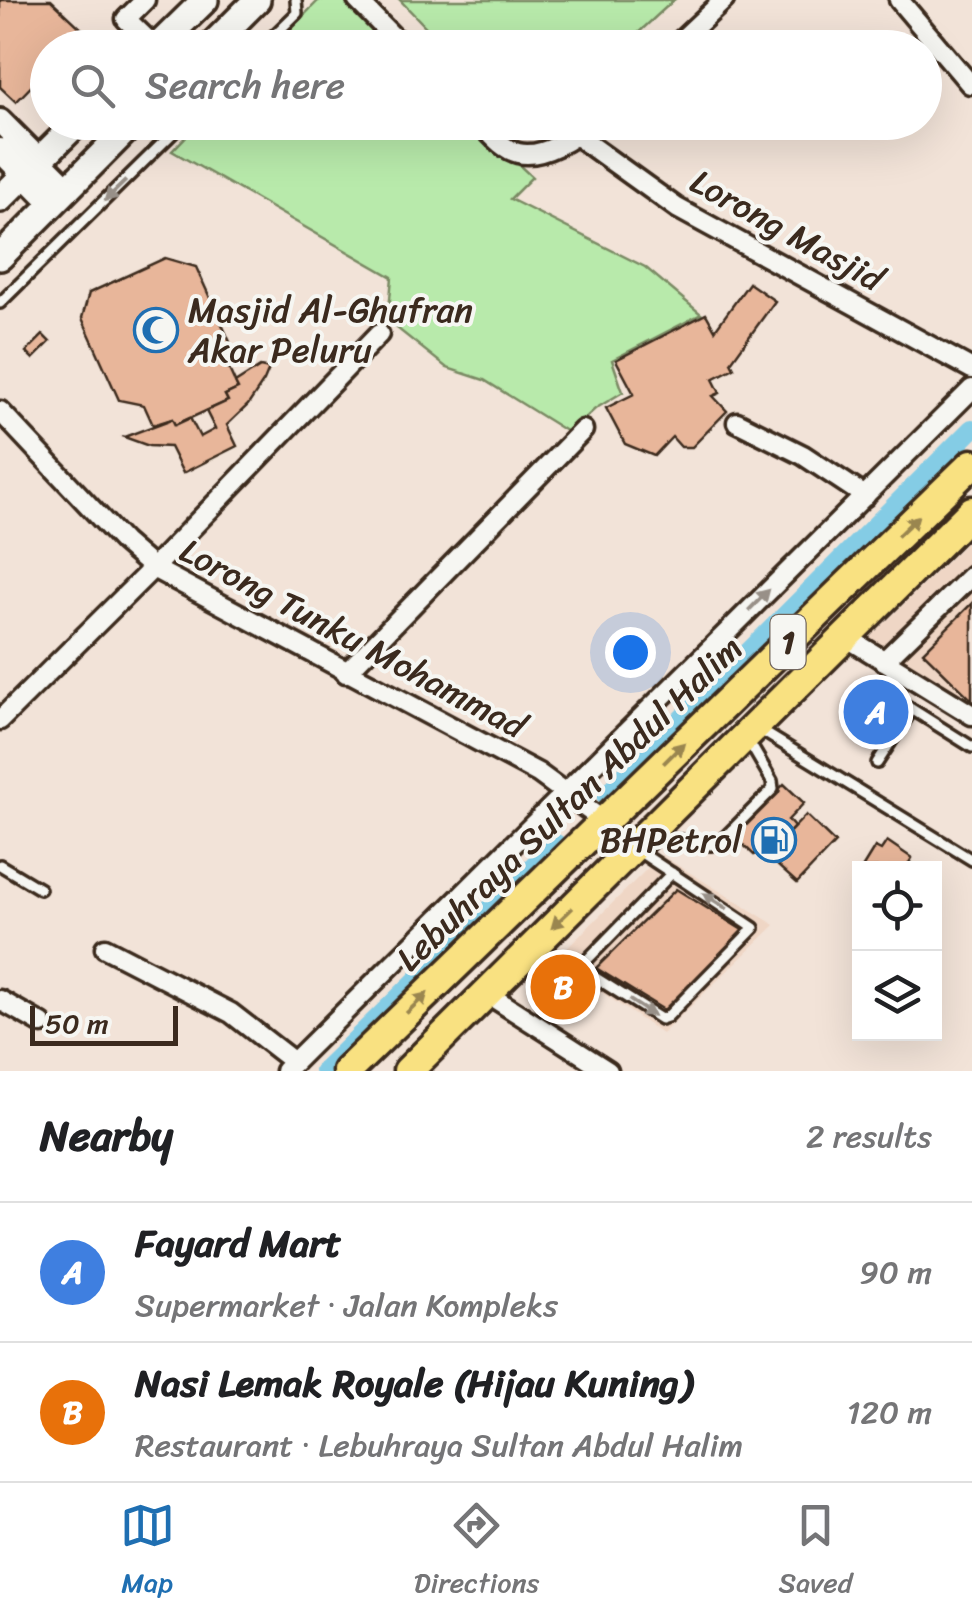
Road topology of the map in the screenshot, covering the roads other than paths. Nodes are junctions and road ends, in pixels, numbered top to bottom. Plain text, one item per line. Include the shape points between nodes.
1 (146, 0) edge
2 (204, 0) edge
3 (257, 0) edge
4 (296, 0) edge
5 (357, 0) edge
6 (724, 0) edge
7 (898, 0) edge
8 (137, 30) edge
9 (174, 30) edge
10 (227, 30) edge
11 (279, 30) edge
12 (386, 30) edge
13 (692, 30) edge
14 (924, 30) edge
15 (942, 51) edge
16 (970, 84) dead end
17 (0, 121) edge
18 (59, 140) edge
19 (116, 140) edge
20 (166, 140) edge
21 (496, 140) edge
22 (567, 140) edge
23 (583, 140) edge
24 (0, 150) edge
25 (31, 167) junction
26 (60, 196) junction
27 (0, 199) edge
28 (0, 257) edge
29 (0, 302) edge
30 (378, 334) dead end
31 (972, 369) edge
32 (972, 390) edge
33 (0, 410) edge
34 (736, 422) dead end
35 (583, 430) dead end
36 (972, 464) edge
37 (864, 496) junction
38 (972, 511) edge
39 (154, 568) junction
40 (972, 574) edge
41 (846, 637) junction
42 (888, 663) junction
43 (346, 673) junction
44 (969, 710) edge
45 (911, 711) junction
46 (0, 720) edge
47 (752, 733) junction
48 (972, 747) edge
49 (877, 763) dead end
50 (566, 792) junction
51 (606, 822) junction
52 (641, 842) junction
53 (972, 860) edge
54 (0, 865) edge
55 (672, 873) junction
56 (40, 889) dead end
57 (105, 948) dead end
58 (486, 993) junction
59 (0, 1000) edge
60 (42, 1024) dead end
61 (290, 1067) edge
62 (347, 1071) edge
63 (408, 1071) edge
64 (608, 1071) edge

1 - 8 street via 126,19
2 - 9 main road
3 - 10 main road
4 - 11 lane via 296,13
5 - 12 street
6 - 13 street
7 - 14 street
15 - 16 street
17 - 25 street
18 - 25 main road
19 - 26 main road
20 -> 29 lane
21 - 22 street via 520,154
23 - 31 street, Lorong Masjid via 677,208
24 - 25 street
25 - 26 street
25 - 27 main road
26 - 28 main road
30 - 39 street
32 - 37 street
33 - 39 street, Lorong Tunku Mohammad
34 - 37 street
35 - 43 street
51 -> 36 main road, Lebuhraya Sultan Abdul Halim / 1
50 -> 37 street
38 - 41 main road, 1
39 - 43 street, Lorong Tunku Mohammad
39 - 46 street
40 - 42 street
41 - 42 street
41 - 47 main road, 1
42 - 44 street
42 - 45 lane via 889,690
43 - 50 street, Lorong Tunku Mohammad
45 - 48 lane
45 - 49 lane
47 - 52 main road, 1
47 - 52 lane via 772,789 719,843
47 - 53 lane
50 - 51 street, Lorong Tunku Mohammad
50 - 61 street
62 -> 51 main road, Lebuhraya Sultan Abdul Halim / 1
52 - 55 lane
52 -> 58 main road, 1
54 - 56 lane
55 -> 55 lane via 583,964 661,1019 754,931
57 - 61 street via 231,1013
58 - 63 main road, 1
58 - 64 street
59 - 60 street

